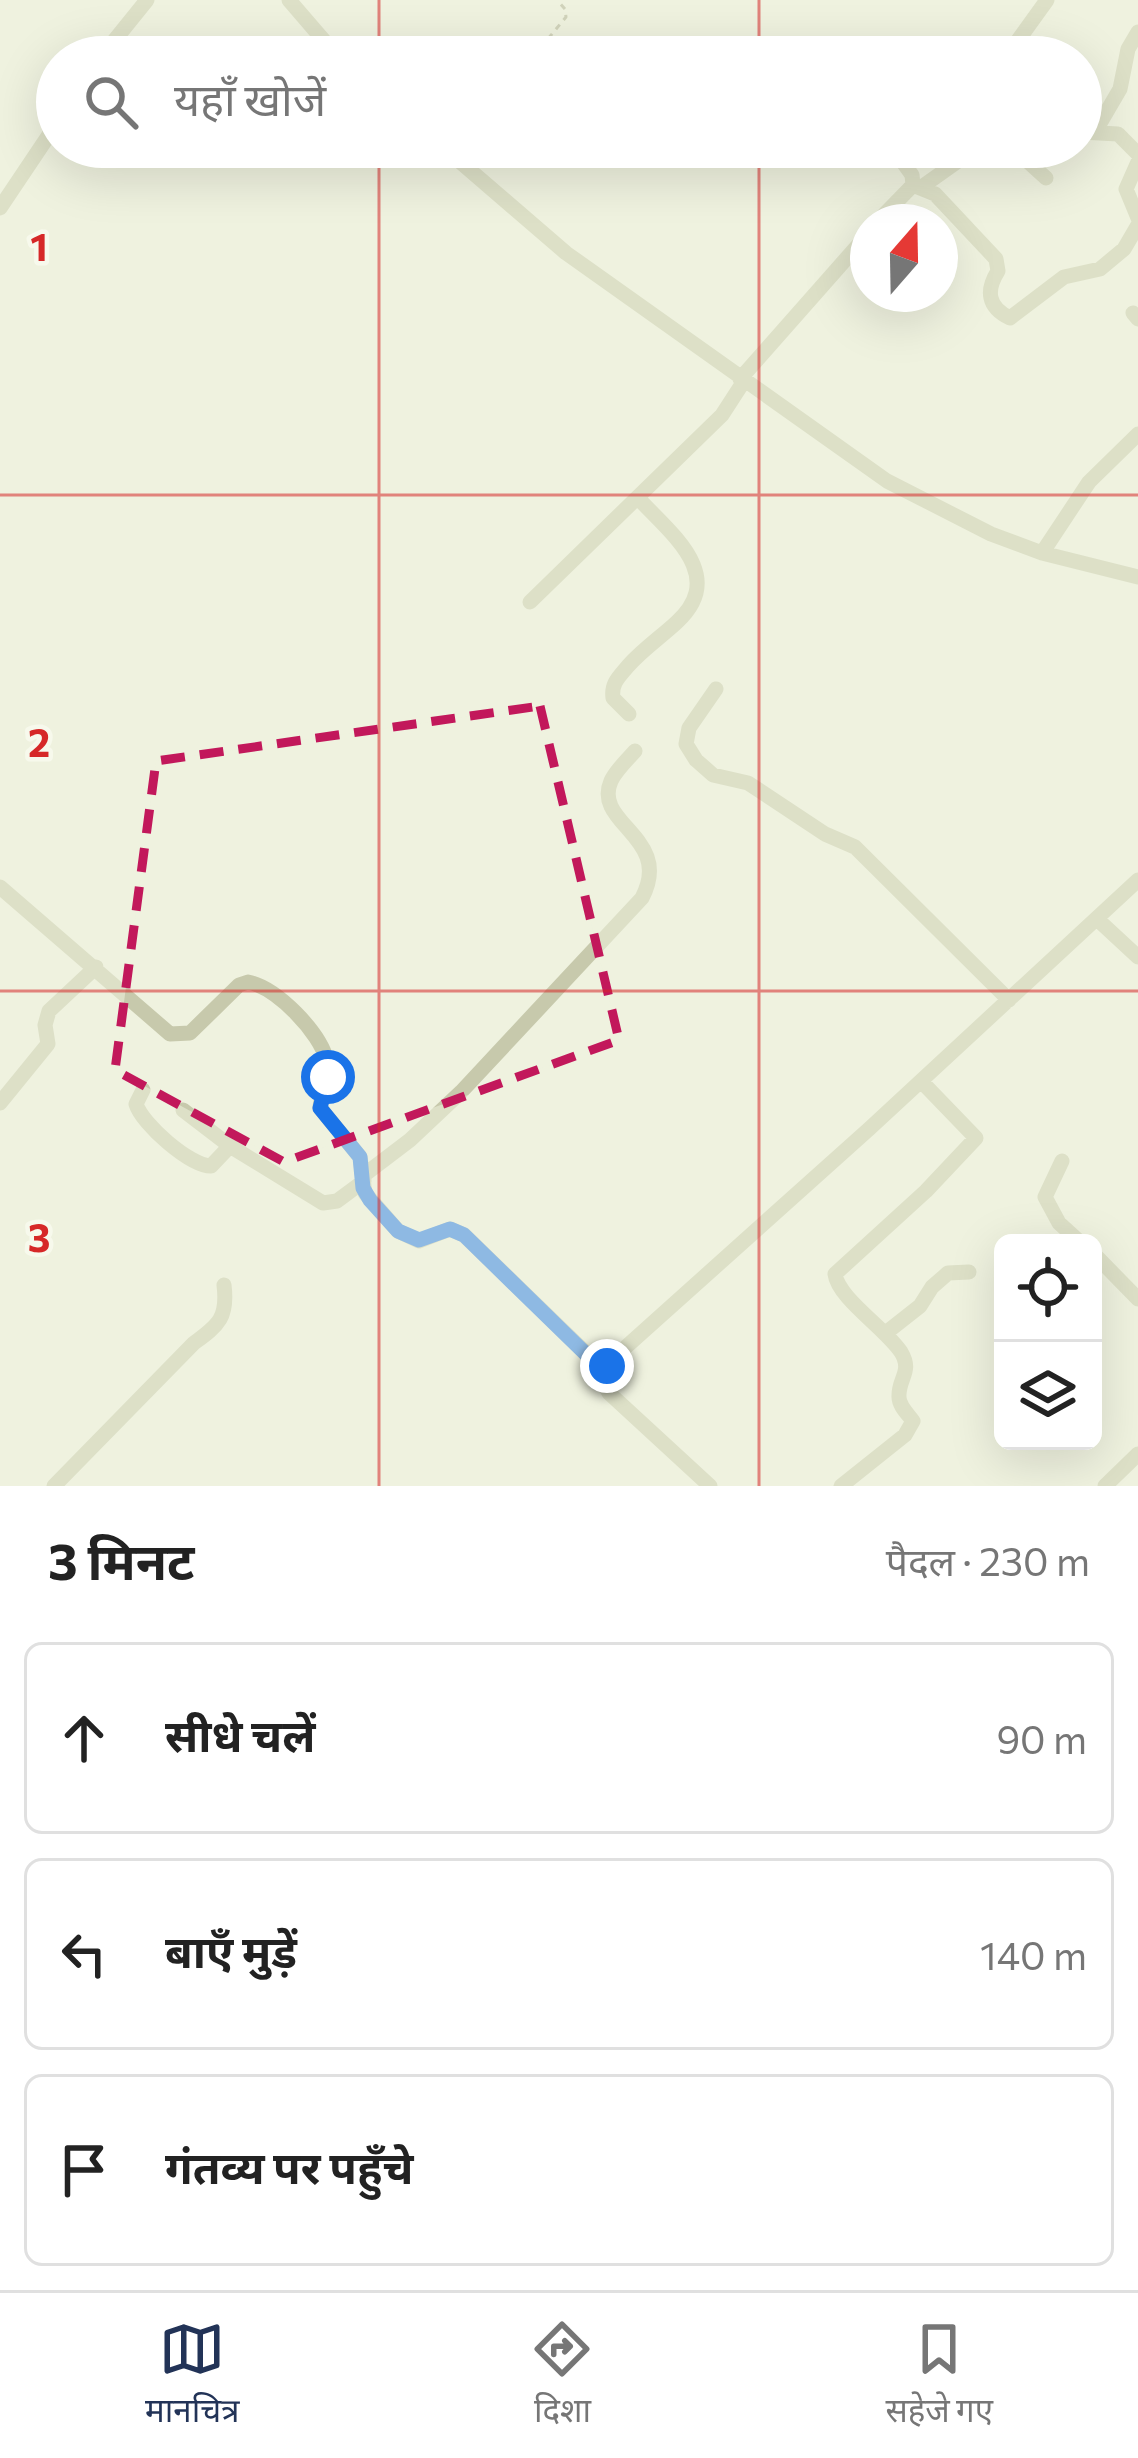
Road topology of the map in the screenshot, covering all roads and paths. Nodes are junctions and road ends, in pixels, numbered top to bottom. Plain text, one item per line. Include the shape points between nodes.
1 (147, 0) edge
2 (289, 0) edge
3 (557, 0) edge
4 (1047, 0) edge
5 (1138, 32) edge
6 (118, 36) edge
7 (320, 36) edge
8 (550, 36) edge
9 (1025, 36) edge
10 (1102, 116) edge
11 (1102, 132) edge
12 (36, 154) edge
13 (1138, 158) edge
14 (467, 168) edge
15 (907, 168) edge
16 (945, 168) edge
17 (1035, 168) edge
18 (1046, 178) dead end
19 (918, 185) junction
20 (897, 204) edge
21 (0, 208) edge
22 (1138, 221) edge
23 (850, 255) edge
24 (742, 380) junction
25 (1138, 434) edge
26 (638, 498) junction
27 (1042, 553) junction
28 (1138, 577) edge
29 (530, 602) dead end
30 (716, 689) dead end
31 (629, 714) dead end
32 (635, 751) dead end
33 (1138, 880) edge
34 (0, 887) edge
35 (1096, 919) junction
36 (1138, 957) edge
37 (96, 967) junction
38 (1009, 1000) junction
39 (921, 1081) junction
40 (143, 1090) dead end
41 (0, 1103) edge
42 (183, 1110) dead end
43 (230, 1146) junction
44 (1061, 1160) dead end
45 (364, 1178) junction
46 (1072, 1234) edge
47 (1102, 1262) edge
48 (969, 1272) dead end
49 (224, 1285) dead end
50 (1138, 1299) edge
51 (886, 1332) junction
52 (598, 1372) junction
53 (1138, 1454) edge
54 (54, 1486) edge
55 (710, 1486) edge
56 (841, 1486) edge
57 (1105, 1486) edge

1 - 6 street
2 - 7 street
3 - 8 path via 566,17
4 - 9 street
5 - 10 street via 1117,98
11 - 13 street via 1118,134
12 - 21 street
13 - 22 street via 1126,189
14 - 24 street via 566,253
15 - 19 street
16 - 19 street
17 - 18 street
19 - 20 street
19 - 22 street via 996,259 988,295 1010,318 1064,277 1100,269 1130,242
23 - 24 street
24 - 26 street via 722,415
24 - 27 street via 887,481
25 - 27 street via 1089,482
26 - 29 street
26 - 31 street via 683,547 698,579 689,609 615,682 613,698
27 - 28 street
30 - 38 street via 686,738 696,760 855,847
32 - 45 street via 612,778 609,798 650,860 642,898 461,1093
33 - 35 street
34 - 37 street
35 - 36 street
35 - 38 street
37 - 41 street via 49,1011 48,1044
37 - 45 street via 178,1036 239,985 268,989 322,1049 328,1077 320,1108 360,1157
38 - 39 street
39 - 51 street via 976,1138 835,1274
39 - 52 street
40 - 43 street via 136,1104 143,1120 196,1164 211,1166
42 - 43 street
43 - 45 street via 323,1203 337,1202
44 - 46 street via 1045,1197
45 - 52 street via 370,1200 409,1238 450,1229 464,1235
47 - 50 street
48 - 51 street via 948,1273
49 - 54 street via 219,1325
51 - 56 street via 905,1360 898,1395 913,1425
52 - 55 street via 609,1393
53 - 57 street

